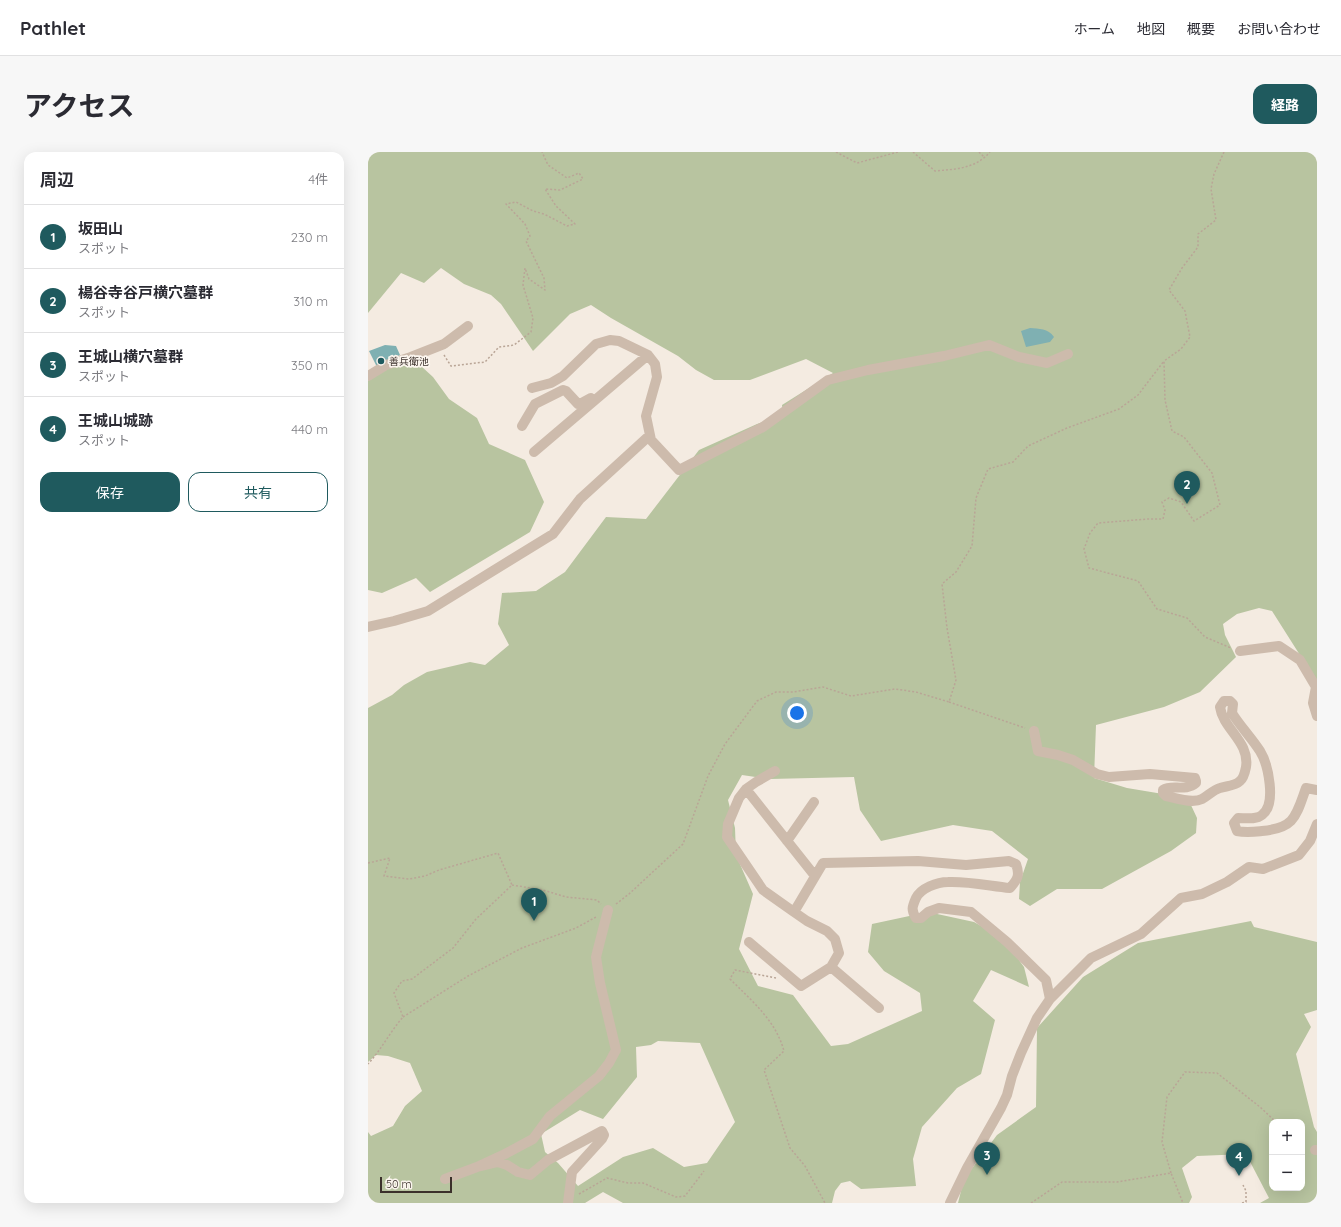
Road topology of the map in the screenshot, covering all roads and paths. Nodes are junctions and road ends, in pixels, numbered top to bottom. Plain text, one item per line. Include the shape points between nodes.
1 (542, 152) edge
2 (836, 152) edge
3 (898, 152) edge
4 (913, 152) edge
5 (979, 152) edge
6 (990, 152) edge
7 (1224, 152) edge
8 (985, 158) junction
9 (468, 326) dead end
10 (442, 352) dead end
11 (1068, 354) dead end
12 (648, 355) junction
13 (1164, 361) junction
14 (368, 376) edge
15 (532, 388) dead end
16 (594, 400) junction
17 (522, 426) dead end
18 (649, 436) junction
19 (534, 452) dead end
20 (368, 627) edge
21 (1240, 651) joint
22 (949, 702) junction
23 (1317, 716) edge
24 (1034, 731) joint
25 (775, 771) dead end
26 (746, 790) junction
27 (1317, 790) edge
28 (814, 802) dead end
29 (1317, 824) edge
30 (787, 841) junction
31 (368, 863) edge
32 (814, 876) junction
33 (512, 885) junction
34 (608, 910) junction
35 (794, 912) junction
36 (750, 942) dead end
37 (832, 967) junction
38 (776, 978) dead end
39 (1050, 999) junction
40 (879, 1008) dead end
41 (403, 1017) junction
42 (368, 1064) edge
43 (1273, 1119) edge
44 (477, 1167) junction
45 (704, 1171) dead end
46 (1171, 1173) junction
47 (445, 1179) dead end
48 (1243, 1185) dead end
49 (568, 1202) edge
50 (825, 1203) edge
51 (950, 1203) edge
52 (1031, 1203) edge
53 (1183, 1203) edge
54 (1242, 1203) edge

1 - 10 path via 548,165 567,178 579,173 583,179 560,190 545,189 556,206 575,224 567,226 516,202 506,204 525,224 530,236 526,241 544,278 545,290 529,279 524,268 523,284 533,318 531,332 514,345 499,347 485,362 451,366
2 - 3 path via 857,163
4 - 8 path via 935,171 967,168
5 - 8 path
6 - 8 path
7 - 13 path via 1214,174 1211,189 1216,220 1198,234 1198,247 1169,290 1184,311 1190,337 1181,349
9 - 14 street via 444,344 386,365
11 - 18 street via 1047,363 1019,358 989,345 828,380 763,427 679,470
12 - 15 street via 618,341 610,340 596,344 563,376 551,383
12 - 16 street
12 - 18 street via 655,364 657,377 646,416
13 - 21 path via 1165,400 1172,431 1184,436 1212,473 1220,505 1194,521 1181,502 1169,498 1162,502 1165,510 1163,519 1098,523 1090,533 1084,549 1089,568 1138,581 1157,609 1187,618 1206,637
13 - 22 path via 1138,395 1119,409 1034,443 1012,462 988,469 976,498 972,546 956,572 942,584 956,680
16 - 17 street via 590,398 578,404 563,390 535,404
16 - 19 street
18 - 20 street via 580,499 553,534 428,610
21 - 23 street via 1279,646 1300,660 1316,687 1313,703
22 - 24 path
22 - 34 path via 894,689 851,696 823,687 776,692 757,701 725,744 708,776 684,844
24 - 27 street via 1038,751 1073,760 1097,774 1109,777 1150,774 1194,778 1196,783 1190,787 1162,790 1166,796 1195,801 1218,788 1233,785 1245,774 1246,762 1242,746 1221,715 1220,707 1224,701 1230,701 1233,704 1232,713 1261,752 1268,771 1270,793 1267,810 1256,818 1238,818 1234,823 1238,831 1244,833 1275,830 1288,824 1296,815 1306,788
25 - 26 street
26 - 30 street
26 - 35 street via 739,798 728,824 727,837 763,890
28 - 30 street
29 - 39 street via 1310,841 1298,855 1263,869 1249,867 1227,882 1202,894 1181,898 1141,934 1091,958
30 - 32 street
31 - 33 path via 390,858 384,876 409,879 498,853
32 - 35 street
32 - 39 street via 824,863 918,861 966,865 1009,861 1016,864 1019,872 1017,880 1010,888 947,882 930,885 918,894 911,908 916,918 939,908 971,912 1046,980
33 - 34 path via 566,897 597,900
33 - 41 path via 476,919 453,948 412,979 402,981 394,992
34 - 41 path via 576,928 522,948 468,976
34 - 44 street via 596,957 616,1050 599,1076 550,1116 533,1139
35 - 37 street via 827,931 835,939 840,953
36 - 37 street via 800,986
37 - 40 street
38 - 50 path via 735,970 730,980 762,1011 781,1038 784,1051 764,1070 790,1148 805,1166
39 - 51 street via 1020,1052 1001,1108
41 - 42 path
43 - 46 path via 1217,1074 1185,1072 1167,1097 1162,1142
44 - 47 street
44 - 49 street via 498,1162 530,1175 548,1160 602,1131 602,1139 572,1172
45 - 49 path via 685,1196 676,1197 643,1183 628,1183 607,1178
46 - 52 path via 1117,1182 1062,1182
46 - 53 path
48 - 54 path via 1246,1202

